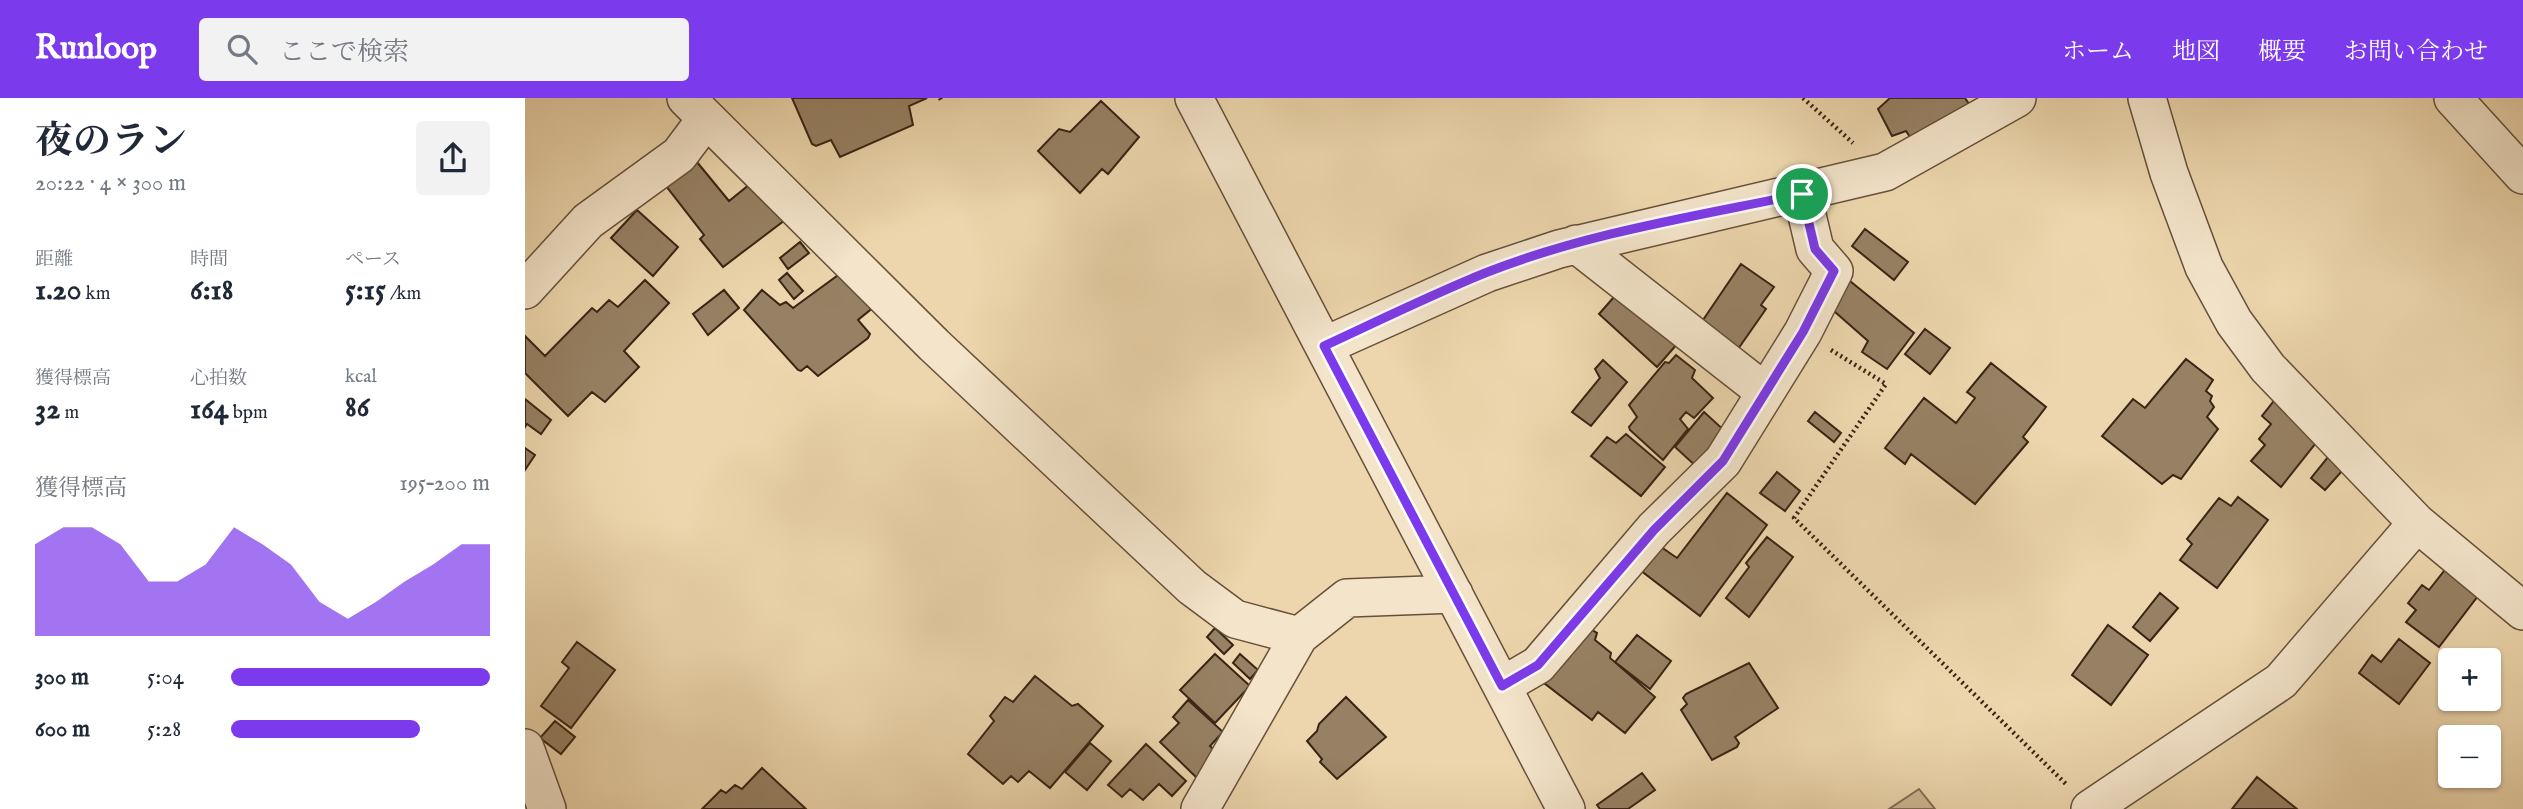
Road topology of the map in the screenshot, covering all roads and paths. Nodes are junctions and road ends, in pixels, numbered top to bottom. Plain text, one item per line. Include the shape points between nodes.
1 (1193, 98) edge
2 (1804, 98) edge
3 (2017, 98) edge
4 (2147, 98) edge
5 (2453, 98) edge
6 (696, 109) edge
7 (1885, 172) junction
8 (2523, 175) edge
9 (1802, 194) junction
10 (1577, 244) junction
11 (525, 290) edge
12 (1803, 332) junction
13 (1324, 346) junction
14 (1765, 392) junction
15 (2417, 523) junction
16 (1454, 594) junction
17 (2523, 611) edge
18 (1299, 636) junction
19 (1502, 686) junction
20 (525, 748) edge
21 (538, 805) edge
22 (1201, 809) edge
23 (1566, 809) edge
24 (2091, 809) edge

1 - 13 street
2 - 7 path
3 - 7 street
4 - 15 street via 2204,267 2234,322 2268,368
5 - 8 street
6 - 11 street via 679,155 588,221
6 - 18 street via 934,345 1192,587 1235,619
7 - 9 street
9 - 10 street
9 - 12 street via 1815,249 1834,271
10 - 13 street via 1487,272
10 - 14 street
12 - 14 street
12 - 24 path via 1886,384 1794,518
13 - 16 street
14 - 19 street via 1723,461 1654,530 1538,665
15 - 17 street
15 - 24 street via 2281,681
16 - 18 street via 1346,598
16 - 19 street
18 - 22 street
19 - 23 street
20 - 21 street

